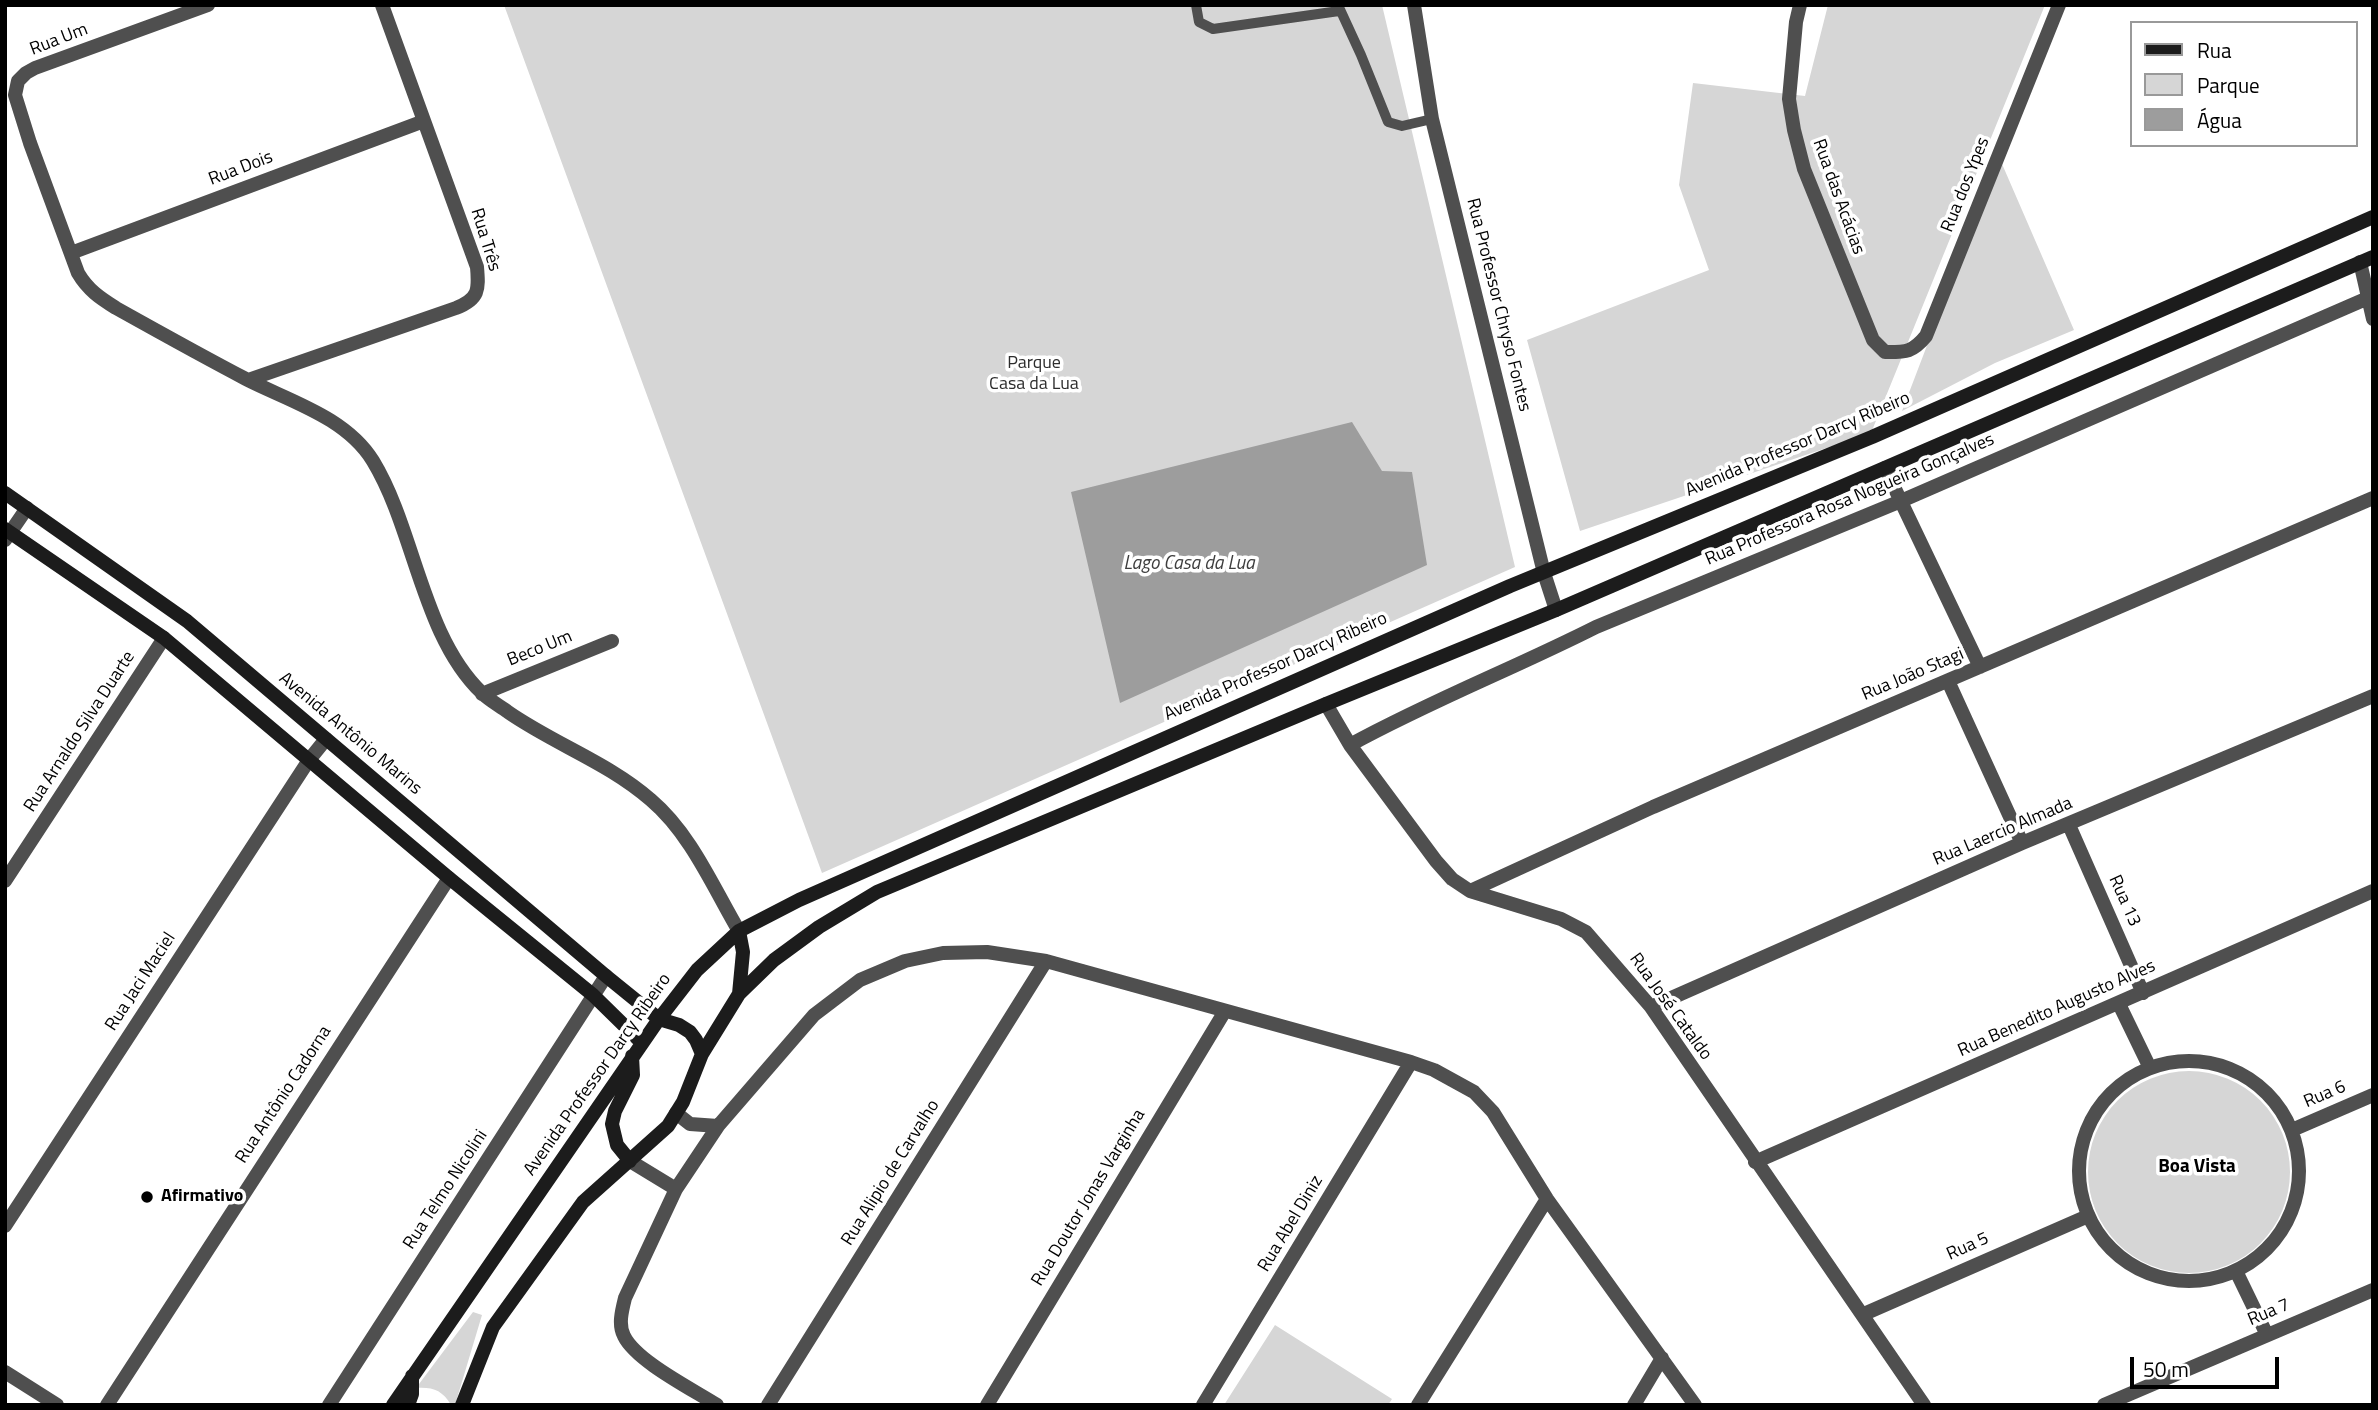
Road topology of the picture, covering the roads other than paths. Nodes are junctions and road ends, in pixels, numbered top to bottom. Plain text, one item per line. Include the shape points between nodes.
1 (208, 5) edge
2 (382, 5) edge
3 (1196, 5) edge
4 (1414, 5) edge
5 (1800, 5) edge
6 (2059, 5) edge
7 (1339, 8) edge
8 (1432, 120) junction
9 (424, 121) junction
10 (2373, 217) edge
11 (71, 253) junction
12 (2366, 260) edge
13 (2368, 298) junction
14 (2373, 319) edge
15 (1885, 352) joint
16 (248, 380) junction
17 (1885, 468) junction
18 (5, 493) edge
19 (2373, 498) edge
20 (1901, 501) junction
21 (27, 509) junction
22 (7, 534) edge
23 (1545, 573) junction
24 (1556, 610) junction
25 (164, 639) junction
26 (612, 641) dead end
27 (1980, 667) junction
28 (1948, 681) junction
29 (482, 694) junction
30 (2373, 696) edge
31 (1326, 704) junction
32 (326, 739) junction
33 (1350, 745) junction
34 (309, 760) junction
35 (2070, 825) junction
36 (2022, 843) junction
37 (449, 878) junction
38 (5, 881) edge
39 (1470, 891) junction
40 (2373, 891) edge
41 (739, 931) junction
42 (1046, 961) junction
43 (606, 976) junction
44 (2143, 993) junction
45 (739, 994) junction
46 (593, 995) junction
47 (2119, 1004) junction
48 (1651, 1007) junction
49 (1225, 1011) junction
50 (659, 1019) junction
51 (641, 1042) junction
52 (702, 1054) junction
53 (632, 1056) junction
54 (1411, 1062) junction
55 (2150, 1068) junction
56 (2373, 1096) edge
57 (676, 1113) junction
58 (718, 1126) junction
59 (2292, 1130) junction
60 (630, 1161) junction
61 (1755, 1162) junction
62 (676, 1189) junction
63 (1547, 1199) junction
64 (2088, 1216) junction
65 (5, 1226) edge
66 (2236, 1271) junction
67 (2373, 1290) edge
68 (1864, 1314) junction
69 (2267, 1335) junction
70 (1662, 1358) junction
71 (5, 1372) edge
72 (412, 1375) junction
73 (57, 1405) edge
74 (107, 1405) edge
75 (329, 1405) edge
76 (393, 1405) edge
77 (408, 1405) edge
78 (462, 1405) edge
79 (717, 1405) edge
80 (768, 1405) edge
81 (987, 1405) edge
82 (1203, 1405) edge
83 (1418, 1405) edge
84 (1634, 1405) edge
85 (1695, 1405) edge
86 (1924, 1405) edge
87 (2104, 1405) edge

1 - 11 street, Rua Um via 35,68 18,82 15,95
2 - 9 street, Rua Três
3 - 7 lane via 1199,22 1213,29
4 - 8 street, Rua Professor Chryso Fontes
5 - 15 street, Rua das Acácias via 1789,99 1794,130 1804,169 1868,328
6 - 15 street, Rua dos Ypes via 1926,336 1916,348
7 - 8 lane via 1388,122 1402,126
8 - 23 street, Rua Professor Chryso Fontes
9 - 11 street, Rua Dois
9 - 16 street, Rua Três via 477,267 475,296 456,308
10 - 23 main road, Avenida Professor Darcy Ribeiro via 1872,437
11 - 16 street via 96,296
12 - 13 street
12 - 17 main road
13 - 14 street
13 - 20 street, Rua Professora Rosa Nogueira Gonçalves
16 - 29 street via 355,437 392,499 432,611 457,662
17 - 20 street
17 - 24 main road
18 - 21 main road, Avenida Antônio Marins
19 - 27 street, Rua João Stagi
20 - 27 street
20 - 33 street, Rua Professora Rosa Nogueira Gonçalves via 1596,628 1398,718
21 - 22 street
21 - 32 main road, Avenida Antônio Marins via 187,621
22 - 25 main road
23 - 24 street, Rua Professor Chryso Fontes
23 - 41 main road, Avenida Professor Darcy Ribeiro via 916,846
24 - 31 main road
25 - 34 main road
25 - 38 street, Rua Arnaldo Silva Duarte
26 - 29 street, Beco Um
27 - 28 street, Rua João Stagi
28 - 36 street
28 - 39 street, Rua João Stagi
29 - 41 street via 650,799 686,840
30 - 35 street, Rua Laercio Almada
31 - 33 street, Rua José Cataldo
31 - 45 main road via 877,892 774,960
32 - 34 street, Rua Jaci Maciel
32 - 43 main road, Avenida Antônio Marins
33 - 39 street, Rua José Cataldo via 1436,861
34 - 37 main road
34 - 65 street, Rua Jaci Maciel
35 - 36 street, Rua Laercio Almada
35 - 44 street, Rua 13
36 - 48 street, Rua Laercio Almada
37 - 46 main road
37 - 74 street, Rua Antônio Cadorna
39 - 48 street, Rua José Cataldo via 1561,919 1586,932
40 - 44 street, Rua Benedito Augusto Alves
41 - 45 main road via 743,952
41 - 50 main road, Avenida Professor Darcy Ribeiro via 697,970
42 - 49 street
42 - 58 street via 943,953 905,961 860,980 814,1015
42 - 80 street, Rua Alipio de Carvalho
43 - 46 street, Rua Telmo Nicolini
43 - 50 main road, Avenida Antônio Marins
44 - 47 street, Rua Benedito Augusto Alves
45 - 52 main road
46 - 51 main road
46 - 75 street, Rua Telmo Nicolini
47 - 55 street
47 - 61 street, Rua Benedito Augusto Alves
48 - 61 street, Rua José Cataldo
49 - 54 street
49 - 81 street, Rua Doutor Jonas Varginha
50 - 51 main road, Avenida Professor Darcy Ribeiro
50 - 52 main road, Avenida Antônio Marins via 690,1032
51 - 53 main road, Avenida Professor Darcy Ribeiro
52 - 57 main road
53 - 60 main road via 633,1075 612,1124 617,1145
53 - 72 main road, Avenida Professor Darcy Ribeiro
54 - 63 street via 1474,1092 1493,1112
54 - 82 street, Rua Abel Diniz
55 - 59 street via 2184,1061 2218,1065 2249,1078 2275,1101
55 - 64 street via 2124,1082 2102,1103 2087,1129 2080,1157 2080,1187
56 - 59 street, Rua 6
57 - 58 street via 690,1124
57 - 60 main road
58 - 62 street
59 - 66 street via 2300,1163 2297,1196 2285,1227 2264,1253
60 - 62 street
60 - 78 main road via 583,1202 493,1327
61 - 68 street, Rua José Cataldo
62 - 79 street via 625,1298 622,1334 634,1351
63 - 70 street
63 - 83 street
64 - 66 street via 2104,1241 2125,1261 2151,1274 2179,1281 2208,1280
64 - 68 street, Rua 5
66 - 69 street
67 - 69 street, Rua 7
68 - 86 street, Rua José Cataldo
69 - 87 street, Rua 7
70 - 84 street
70 - 85 street
71 - 73 street
72 - 76 main road, Avenida Professor Darcy Ribeiro
72 - 77 main road

